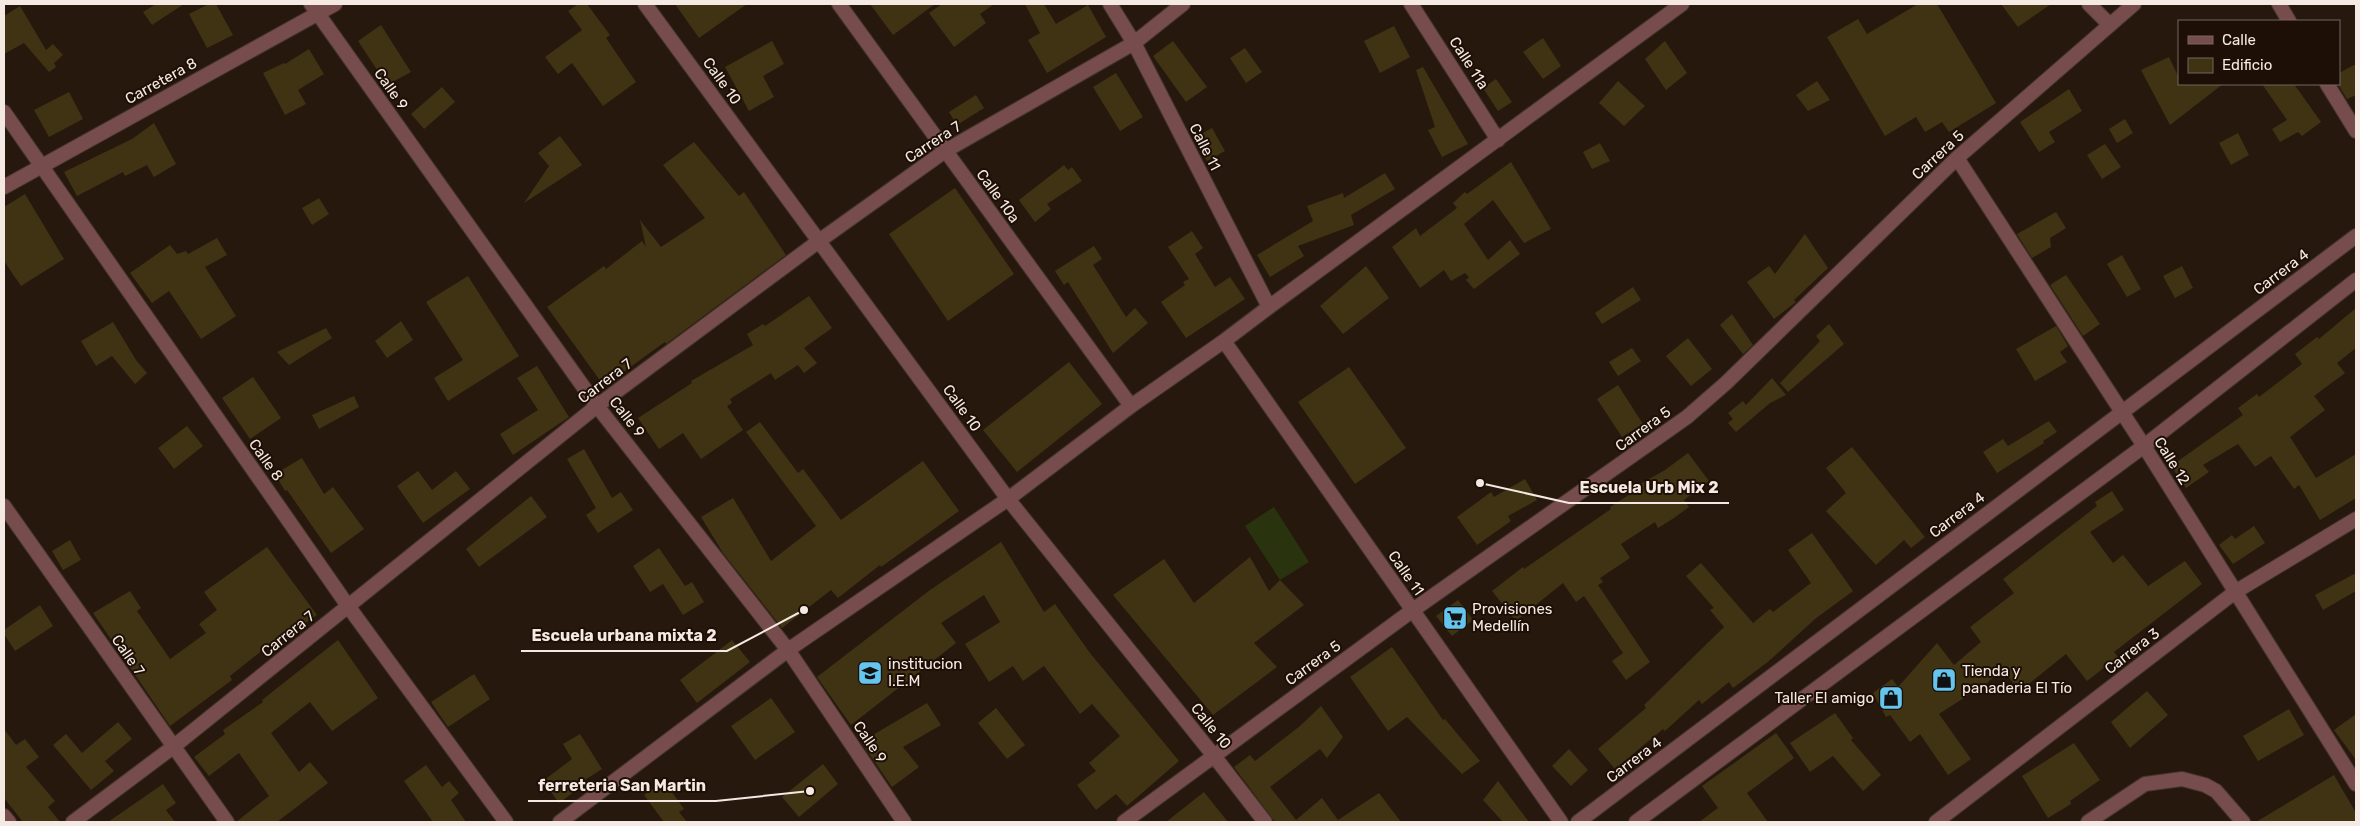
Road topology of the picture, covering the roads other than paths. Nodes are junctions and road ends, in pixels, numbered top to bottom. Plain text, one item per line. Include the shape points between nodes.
1 (335, 4) edge
2 (645, 4) edge
3 (839, 4) edge
4 (1110, 4) edge
5 (1183, 4) edge
6 (1411, 4) edge
7 (1682, 4) edge
8 (2089, 4) edge
9 (2134, 4) edge
10 (2279, 4) edge
11 (314, 8) edge
12 (2288, 20) edge
13 (2110, 24) junction
14 (1134, 43) junction
15 (2329, 85) edge
16 (4, 112) edge
17 (2356, 131) edge
18 (1498, 140) junction
19 (945, 151) junction
20 (1957, 158) junction
21 (42, 166) junction
22 (4, 188) edge
23 (2356, 236) edge
24 (819, 241) junction
25 (2356, 280) edge
26 (1269, 306) junction
27 (1224, 341) junction
28 (598, 406) junction
29 (1131, 406) junction
30 (2121, 412) junction
31 (2144, 446) junction
32 (1008, 499) junction
33 (4, 506) edge
34 (2356, 519) edge
35 (2235, 592) junction
36 (348, 606) junction
37 (1412, 610) junction
38 (788, 650) junction
39 (173, 747) junction
40 (1214, 756) junction
41 (2356, 784) edge
42 (4, 816) edge
43 (9, 822) edge
44 (73, 822) edge
45 (227, 822) edge
46 (506, 822) edge
47 (560, 822) edge
48 (904, 822) edge
49 (1124, 822) edge
50 (1265, 822) edge
51 (1561, 822) edge
52 (1578, 822) edge
53 (1636, 822) edge
54 (1936, 822) edge
55 (2088, 822) edge
56 (2243, 822) edge

1 - 11 street, Carretera 8
2 - 24 street, Calle 10
3 - 19 street, Calle 10a
4 - 14 street, Calle 11
5 - 14 street, Carrera 7
6 - 18 street, Calle 11a
7 - 18 street
8 - 13 street
9 - 13 street, Carrera 5
10 - 12 street
11 - 21 street, Carretera 8
11 - 28 street, Calle 9
13 - 20 street, Carrera 5
14 - 19 street, Carrera 7
14 - 26 street, Calle 11
15 - 17 street
16 - 21 street, Calle 8
18 - 26 street
19 - 24 street, Carrera 7
19 - 29 street, Calle 10a
20 - 30 street, Calle 12
20 - 37 street, Carrera 5 via 1687,417
21 - 22 street, Carretera 8
21 - 36 street, Calle 8
23 - 30 street, Carrera 4
24 - 28 street, Carrera 7
24 - 32 street, Calle 10
25 - 31 street
26 - 27 street
27 - 29 street
27 - 37 street, Calle 11
28 - 36 street, Carrera 7
28 - 38 street, Calle 9
29 - 32 street
30 - 31 street, Calle 12
30 - 52 street, Carrera 4
31 - 35 street, Calle 12
31 - 53 street
32 - 38 street
32 - 40 street, Calle 10
33 - 39 street, Calle 7
34 - 35 street, Carrera 3
35 - 41 street, Calle 12
35 - 54 street, Carrera 3
36 - 39 street, Carrera 7
36 - 46 street, Calle 8
37 - 40 street, Carrera 5
37 - 51 street, Calle 11
38 - 47 street
38 - 48 street, Calle 9
39 - 44 street, Carrera 7
39 - 45 street, Calle 7
40 - 49 street, Carrera 5
40 - 50 street, Calle 10
42 - 43 street
55 - 56 street via 2145,784 2182,779 2216,791

